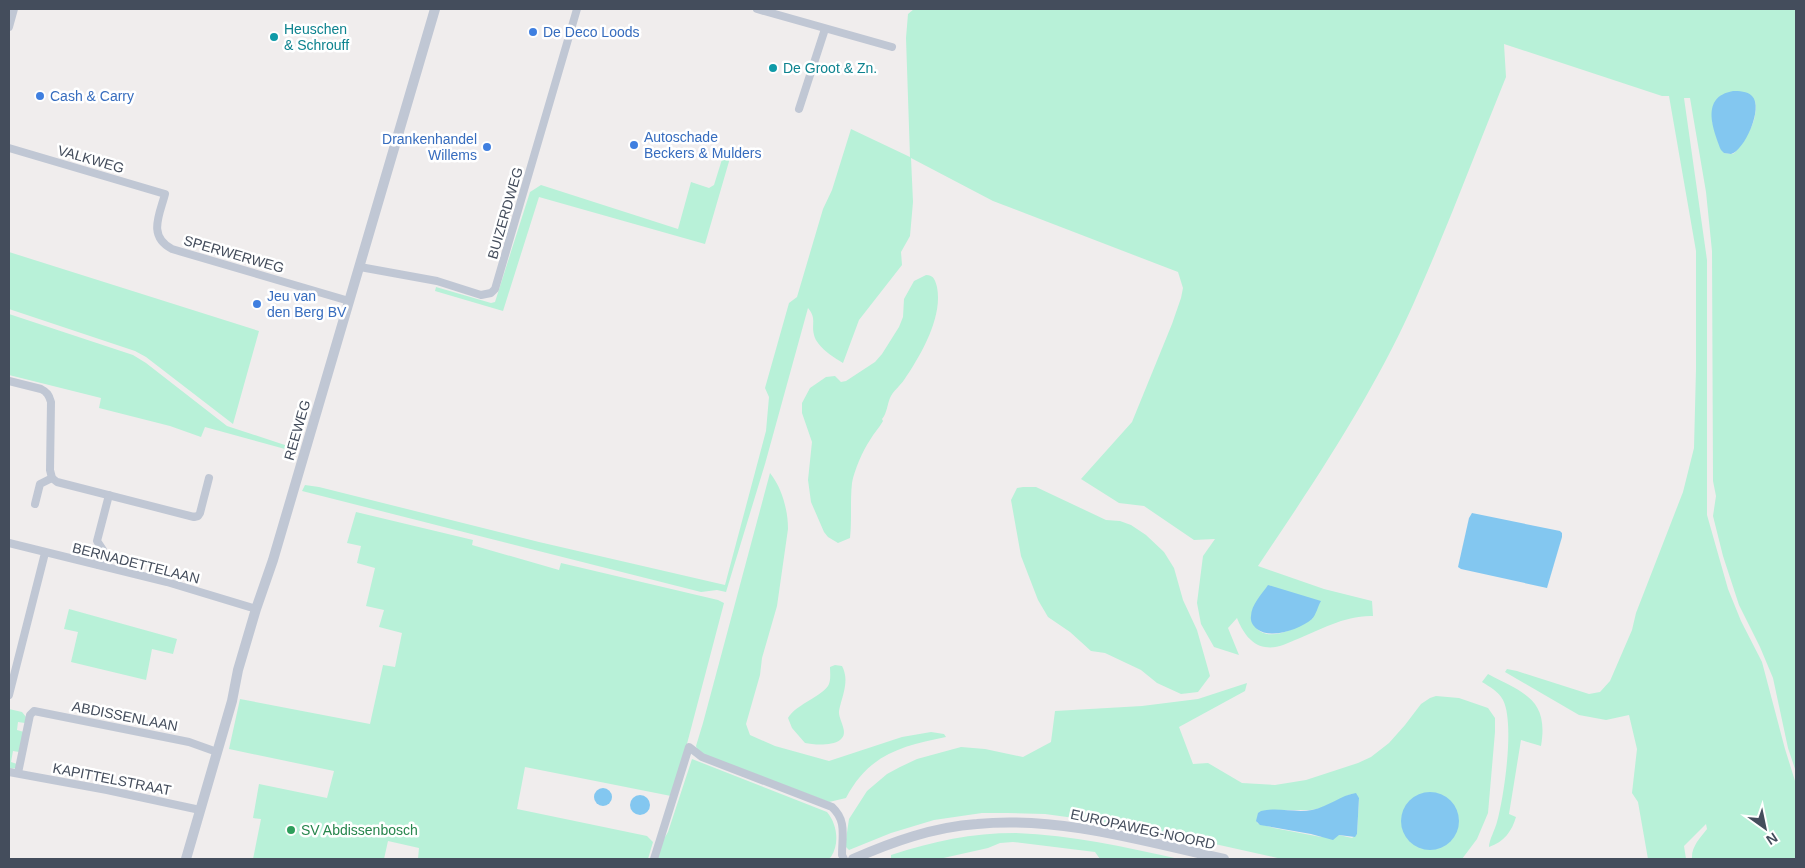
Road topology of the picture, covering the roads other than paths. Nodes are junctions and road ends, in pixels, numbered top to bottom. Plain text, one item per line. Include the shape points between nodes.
1 (14, 9) edge
2 (435, 9) edge
3 (577, 9) edge
4 (757, 9) edge
5 (9, 27) edge
6 (825, 29) junction
7 (892, 47) dead end
8 (799, 109) dead end
9 (9, 148) edge
10 (165, 194) joint
11 (360, 267) junction
12 (349, 301) junction
13 (9, 381) edge
14 (52, 478) junction
15 (209, 478) dead end
16 (109, 495) junction
17 (35, 504) dead end
18 (9, 543) edge
19 (45, 553) junction
20 (99, 565) junction
21 (256, 609) junction
22 (9, 695) edge
23 (217, 752) junction
24 (9, 772) edge
25 (18, 773) junction
26 (200, 810) junction
27 (186, 859) edge
28 (654, 859) edge
29 (844, 859) edge
30 (853, 859) edge
31 (1224, 859) edge

1 - 5 street
2 - 11 street, REEWEG
3 - 11 street, BUIZERDWEG via 495,289 481,295 438,282
4 - 6 street
6 - 7 street
6 - 8 street
9 - 10 street, VALKWEG
10 - 12 street, SPERWERWEG via 157,224 158,236 165,245
11 - 12 street, REEWEG
12 - 21 street, REEWEG
13 - 14 street via 41,389 49,396
14 - 16 street via 60,483
14 - 17 street via 40,484
15 - 16 street via 200,513 194,517
16 - 20 street via 96,541 103,550
18 - 19 street, BERNADETTELAAN
19 - 20 street, BERNADETTELAAN
19 - 22 street
20 - 21 street, BERNADETTELAAN
21 - 23 street, REEWEG
23 - 25 street, ABDISSENLAAN via 188,742 34,711 30,715
23 - 26 street, REEWEG
24 - 25 street, KAPITTELSTRAAT
25 - 26 street, KAPITTELSTRAAT
26 - 27 street, REEWEG
28 - 29 street via 690,747 702,757 832,807 843,824
30 - 31 street, EUROPAWEG-NOORD via 930,832 1002,822 1057,825 1109,833

